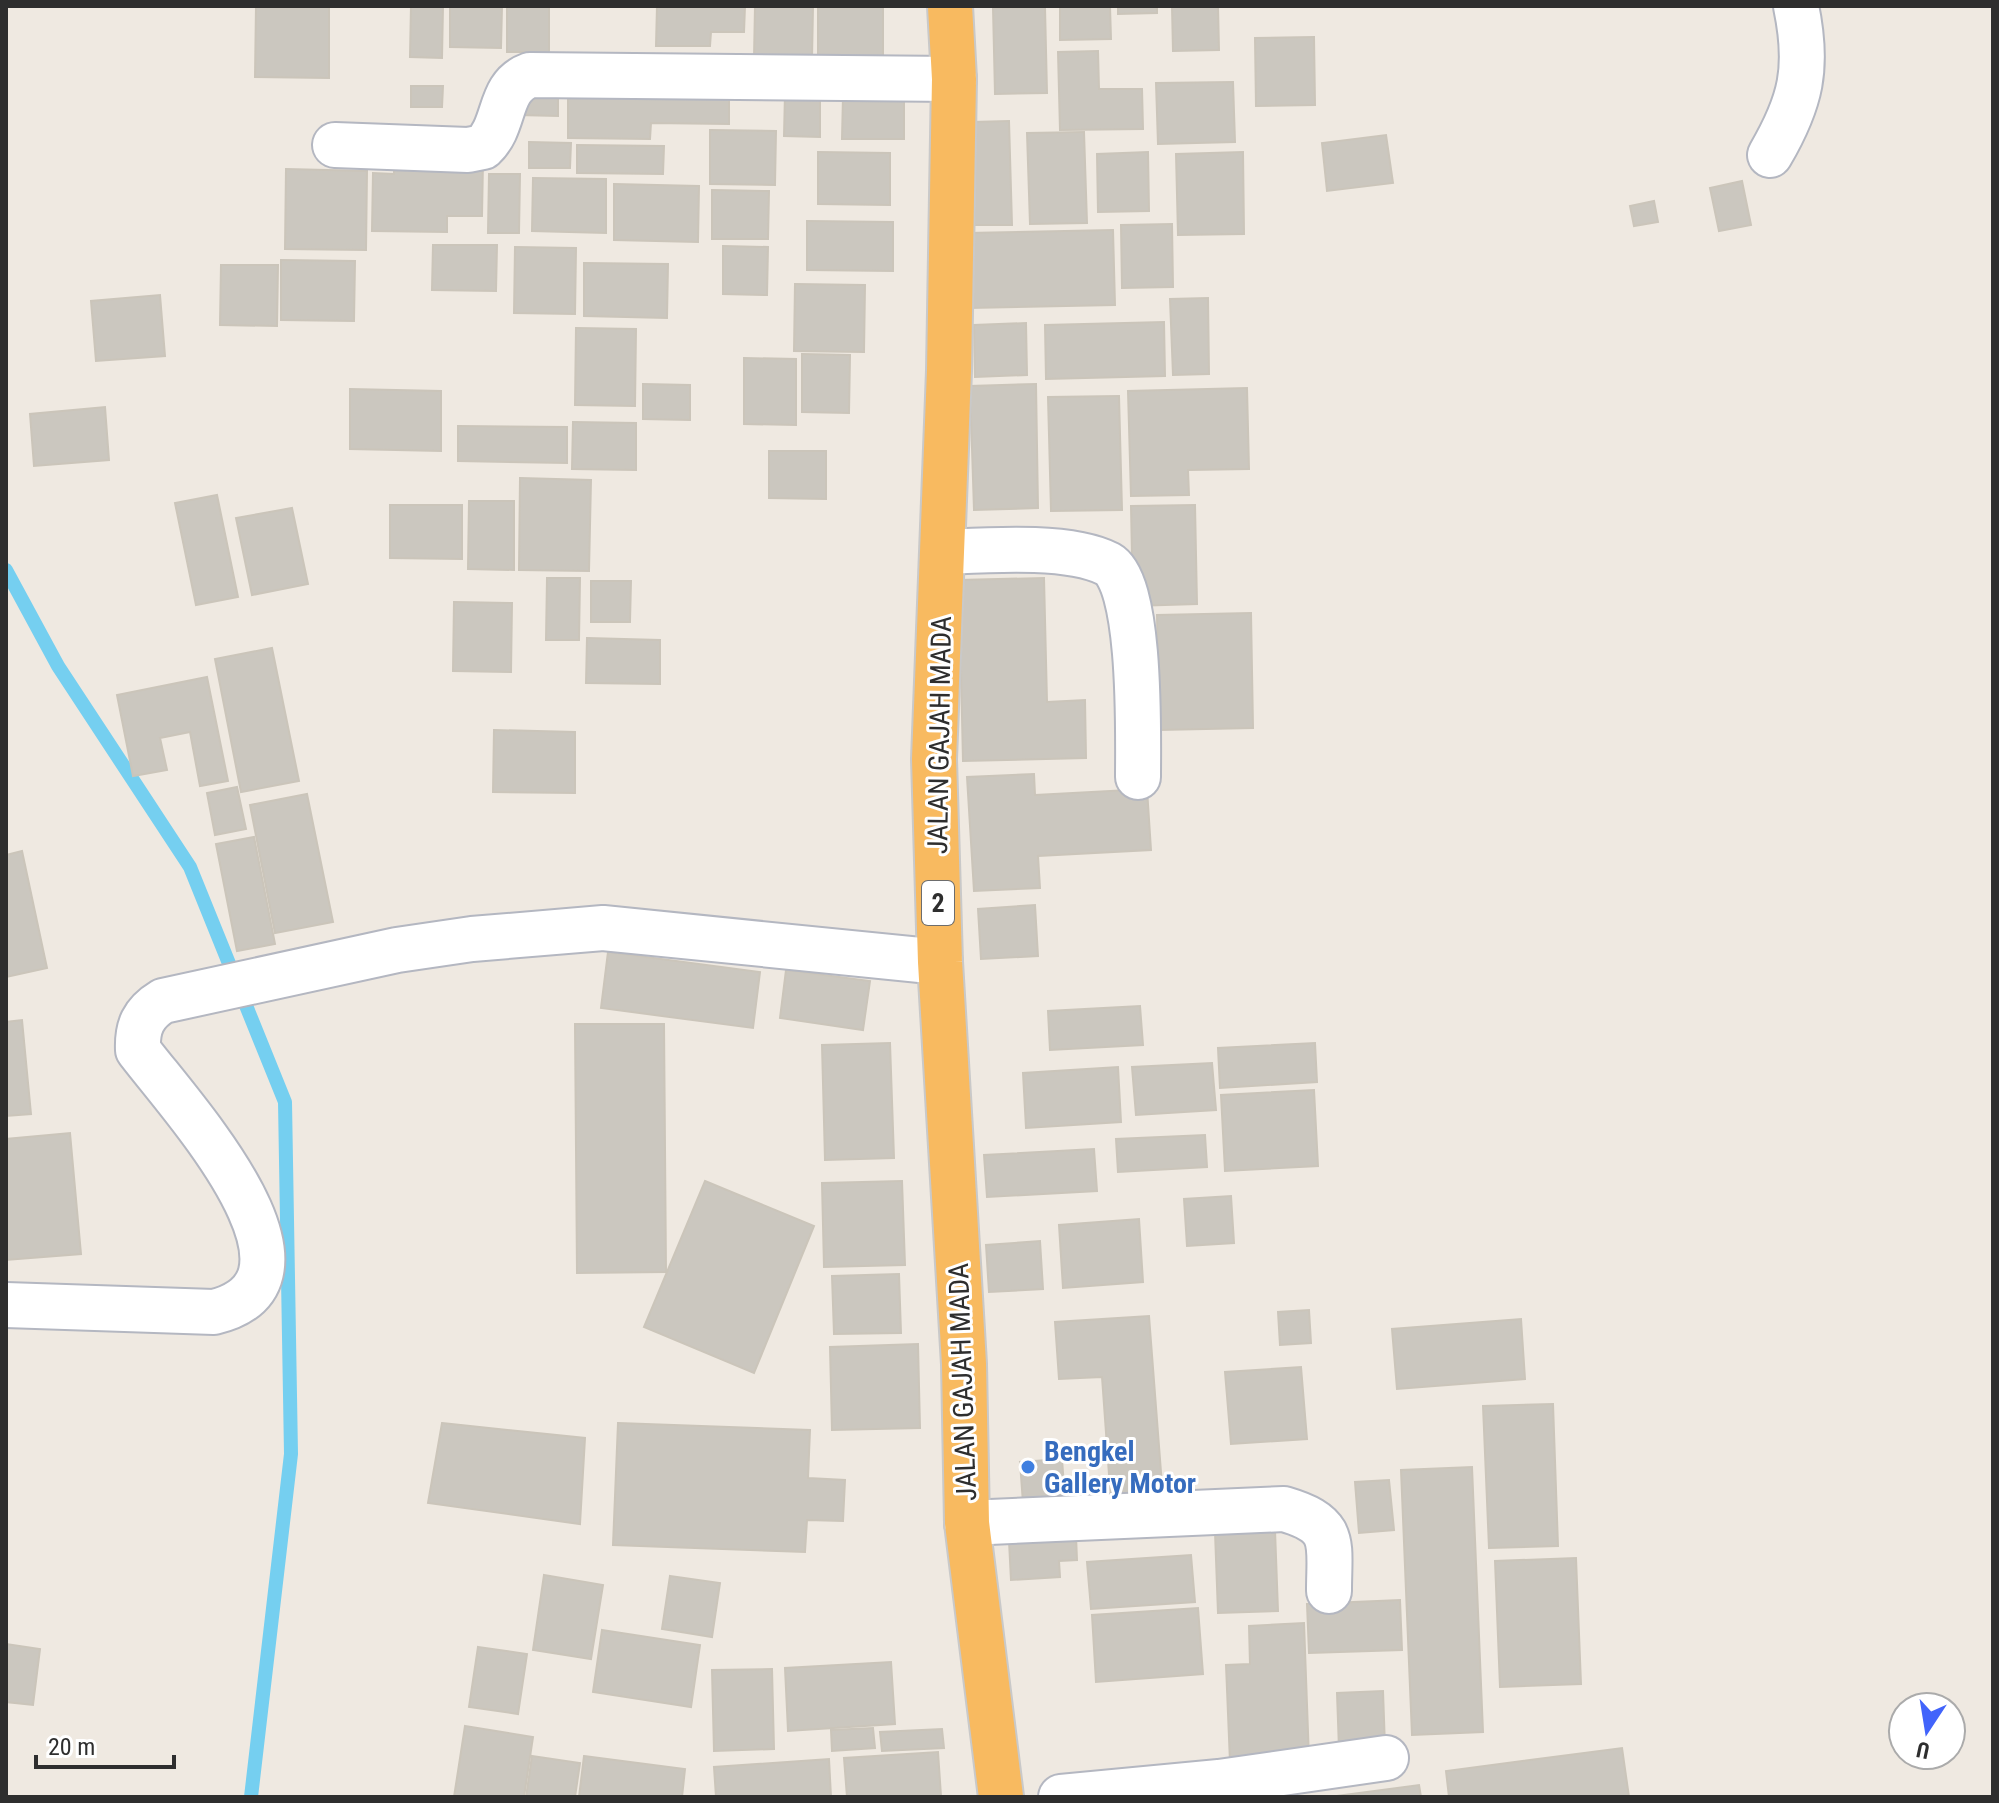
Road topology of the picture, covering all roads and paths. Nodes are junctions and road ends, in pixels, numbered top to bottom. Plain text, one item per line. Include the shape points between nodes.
1 (950, 6) edge
2 (1796, 6) edge
3 (954, 79) junction
4 (335, 145) dead end
5 (1770, 155) dead end
6 (945, 552) junction
7 (1138, 777) dead end
8 (940, 962) junction
9 (6, 1305) edge
10 (967, 1523) junction
11 (1329, 1591) dead end
12 (1386, 1758) dead end
13 (1001, 1797) edge
14 (1061, 1797) edge

1 - 3 highway, JALAN GAJAH MADA / 2
2 - 5 street via 1802,85
3 - 4 street via 530,75 509,88 497,130 483,147
3 - 6 highway, JALAN GAJAH MADA / 2
6 - 7 street via 1034,550 1110,565 1123,583 1130,611
6 - 8 highway, JALAN GAJAH MADA / 2 via 934,759
8 - 9 street via 603,928 457,941 173,998 150,1009 138,1035 138,1050 199,1125 240,1188 261,1243 262,1275 253,1292 235,1307 214,1312
8 - 10 highway, JALAN GAJAH MADA / 2 via 964,1364
10 - 11 street via 1284,1509 1322,1526 1329,1545
10 - 13 highway, JALAN GAJAH MADA / 2
12 - 14 street

